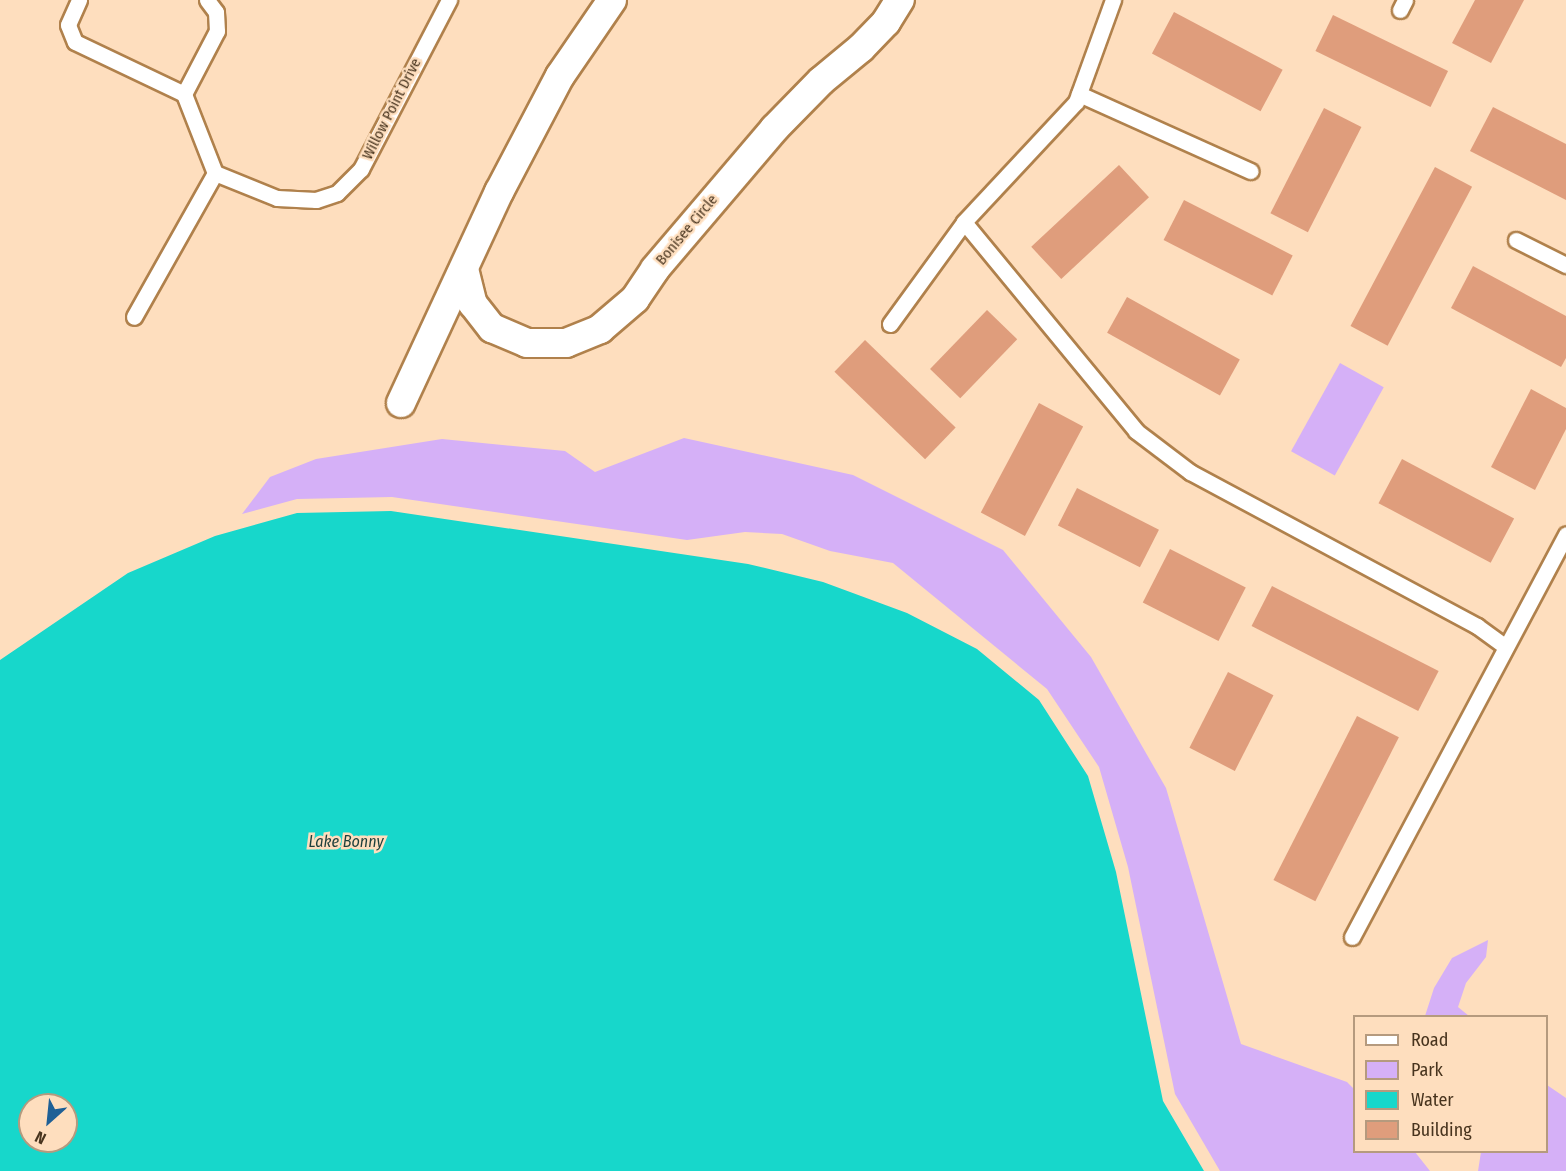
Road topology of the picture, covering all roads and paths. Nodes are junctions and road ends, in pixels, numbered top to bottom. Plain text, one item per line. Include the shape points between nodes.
1 (79, 0) edge
2 (207, 0) edge
3 (449, 0) edge
4 (612, 0) edge
5 (900, 0) edge
6 (1113, 0) edge
7 (184, 94) junction
8 (1079, 94) junction
9 (1250, 171) dead end
10 (214, 173) junction
11 (964, 222) junction
12 (1516, 240) dead end
13 (1566, 265) edge
14 (464, 269) junction
15 (134, 316) dead end
16 (890, 324) dead end
17 (401, 403) dead end
18 (1566, 534) edge
19 (1505, 646) junction
20 (1352, 937) dead end

1 - 7 lane via 68,25 75,42
2 - 7 lane via 216,12 217,31
3 - 10 lane, Willow Point Drive via 361,169 337,193 316,200 277,198
4 - 14 street via 560,76
5 - 14 street, Bonisee Circle via 886,22 861,48 820,81 774,129 655,269 635,299 600,329 566,343 527,344 492,328 473,304
6 - 8 lane
7 - 10 lane
8 - 9 lane
8 - 11 lane via 1076,102
10 - 15 lane
11 - 16 lane
11 - 19 lane via 1136,431 1191,472 1477,626
12 - 13 lane
14 - 17 street
18 - 19 lane
19 - 20 lane

